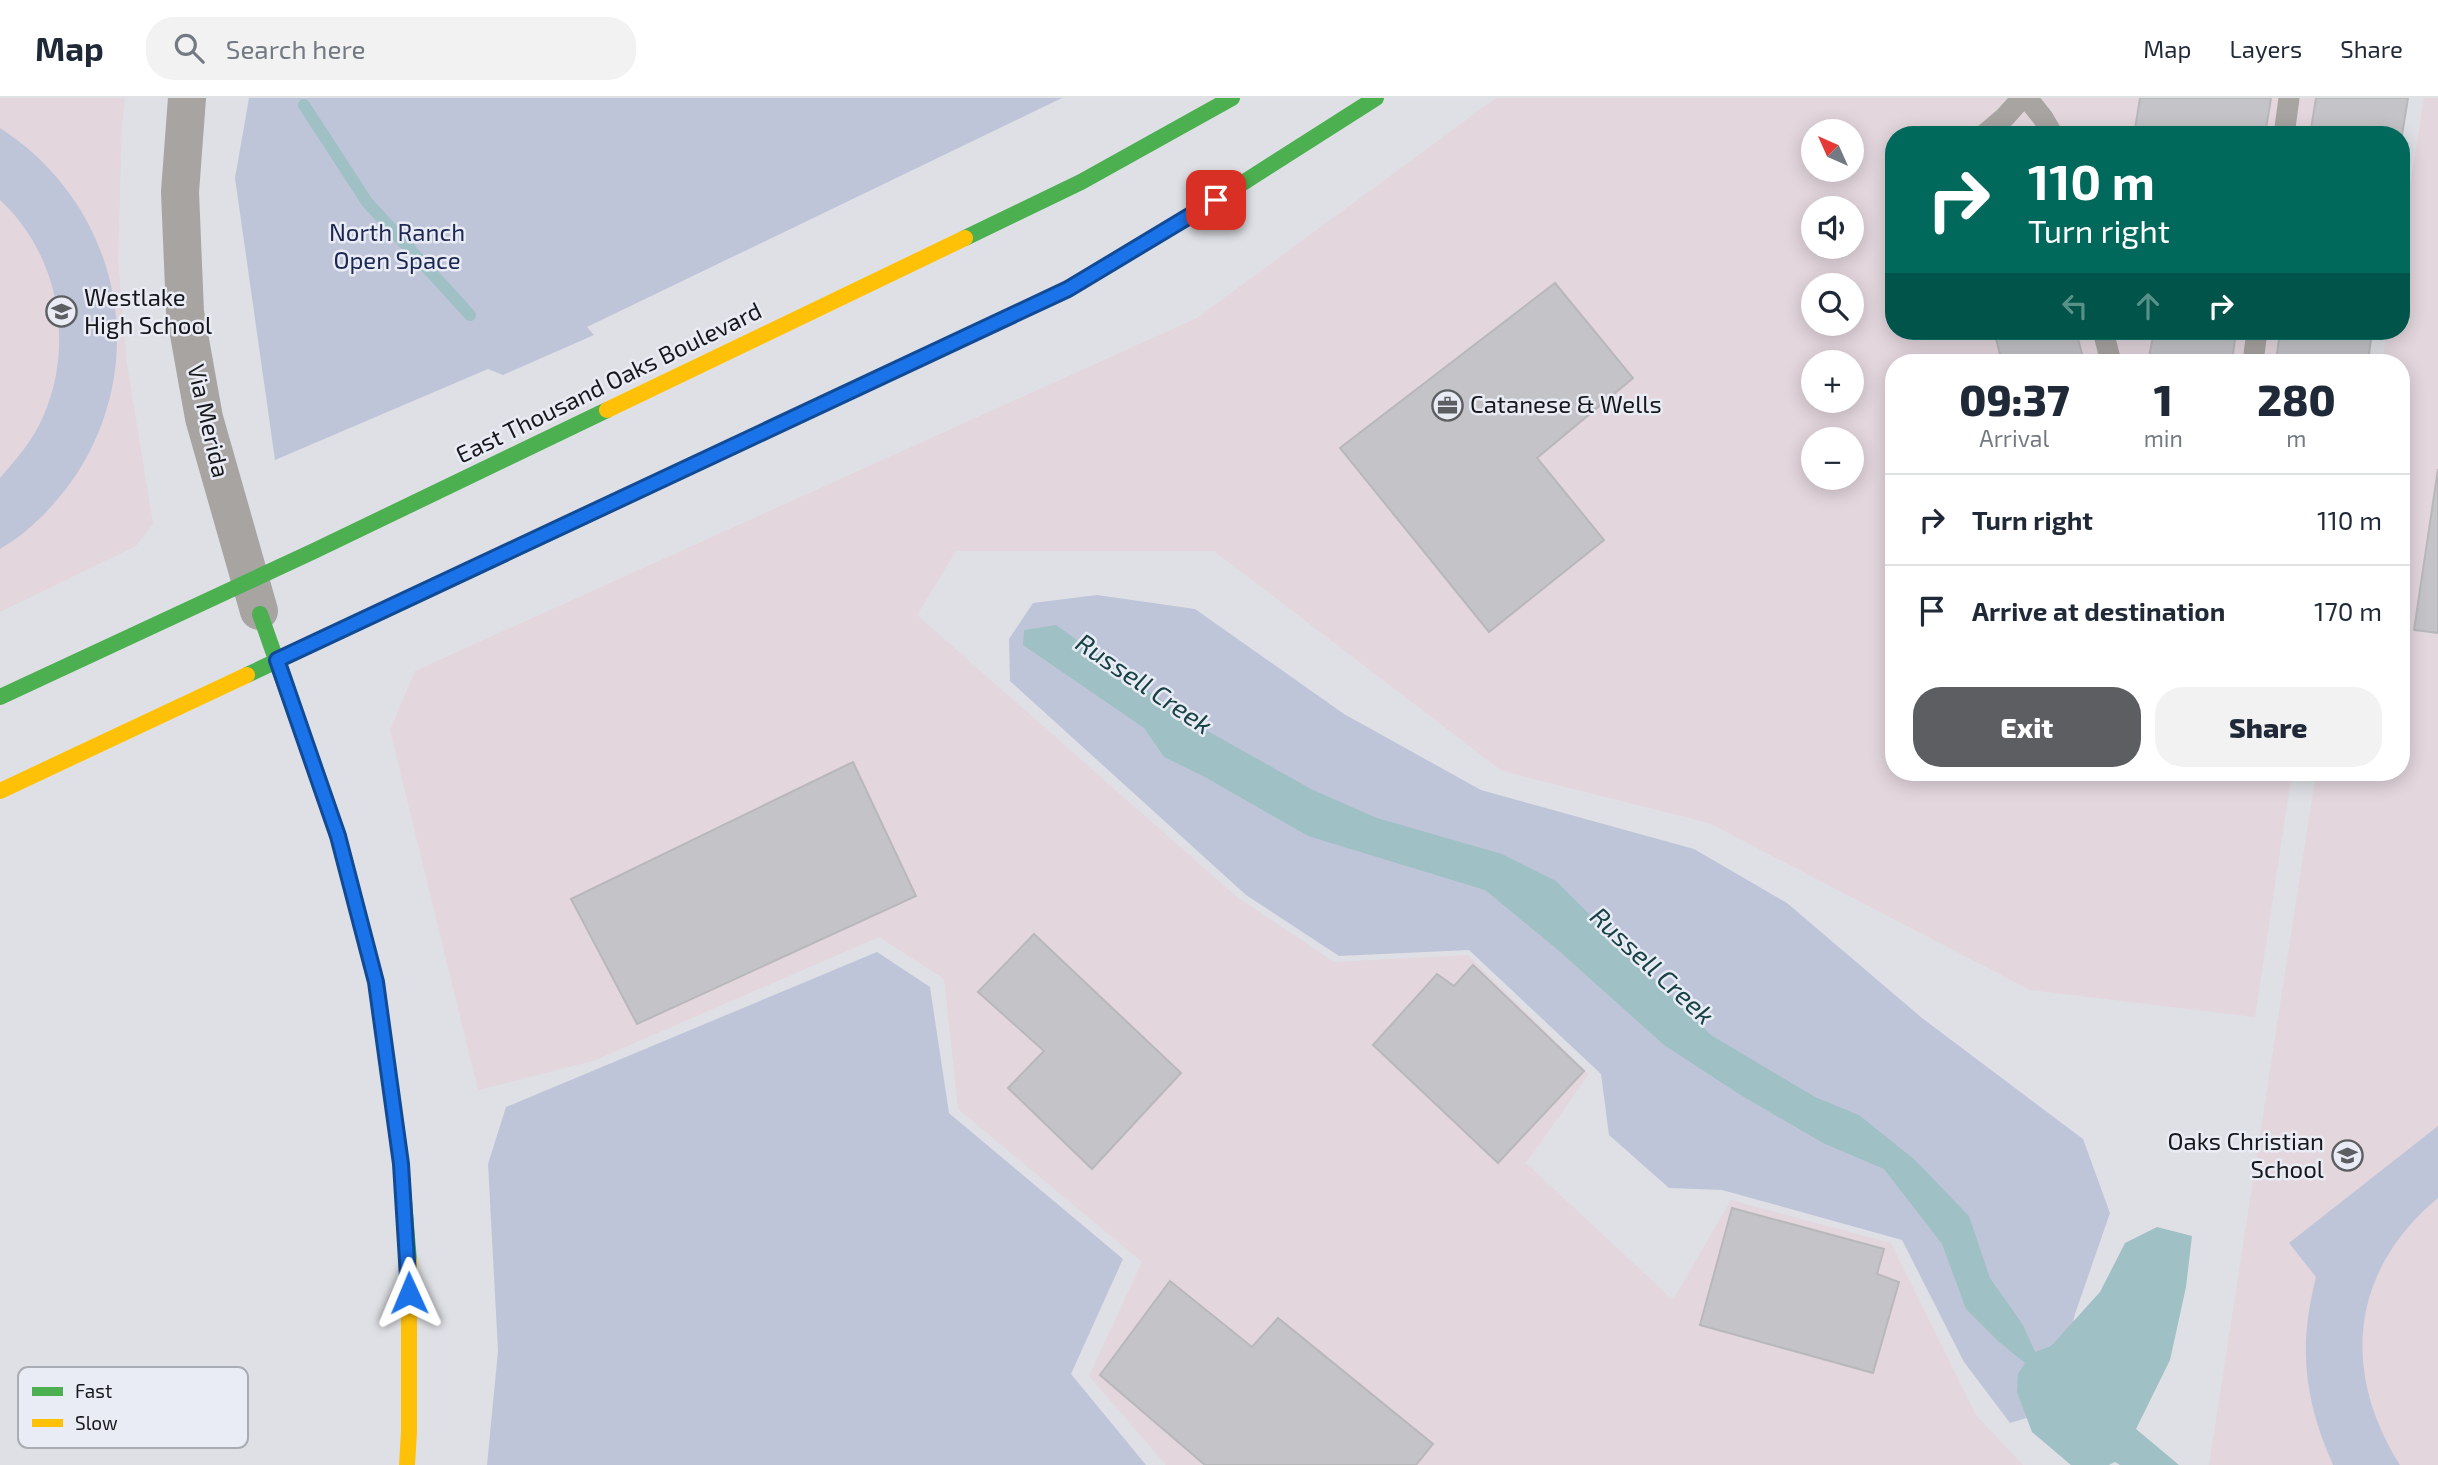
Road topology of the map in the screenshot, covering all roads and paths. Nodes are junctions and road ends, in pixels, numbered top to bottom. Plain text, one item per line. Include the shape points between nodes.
1 (187, 98) edge
2 (1232, 98) edge
3 (1376, 98) edge
4 (2025, 98) edge
5 (2289, 98) edge
6 (1994, 126) edge
7 (2048, 126) edge
8 (2285, 126) edge
9 (255, 597) junction
10 (277, 660) junction
11 (0, 697) edge
12 (0, 791) edge
13 (407, 1465) edge

1 - 9 street, Via Merida via 180,192 185,312 204,418
2 - 9 main road, East Thousand Oaks Boulevard via 1081,182
3 - 10 main road via 1068,289
4 - 6 lane
4 - 7 lane
5 - 8 lane
9 - 10 main road
9 - 11 main road, East Thousand Oaks Boulevard
10 - 12 main road
10 - 13 main road via 338,836 376,982 401,1164 409,1267

